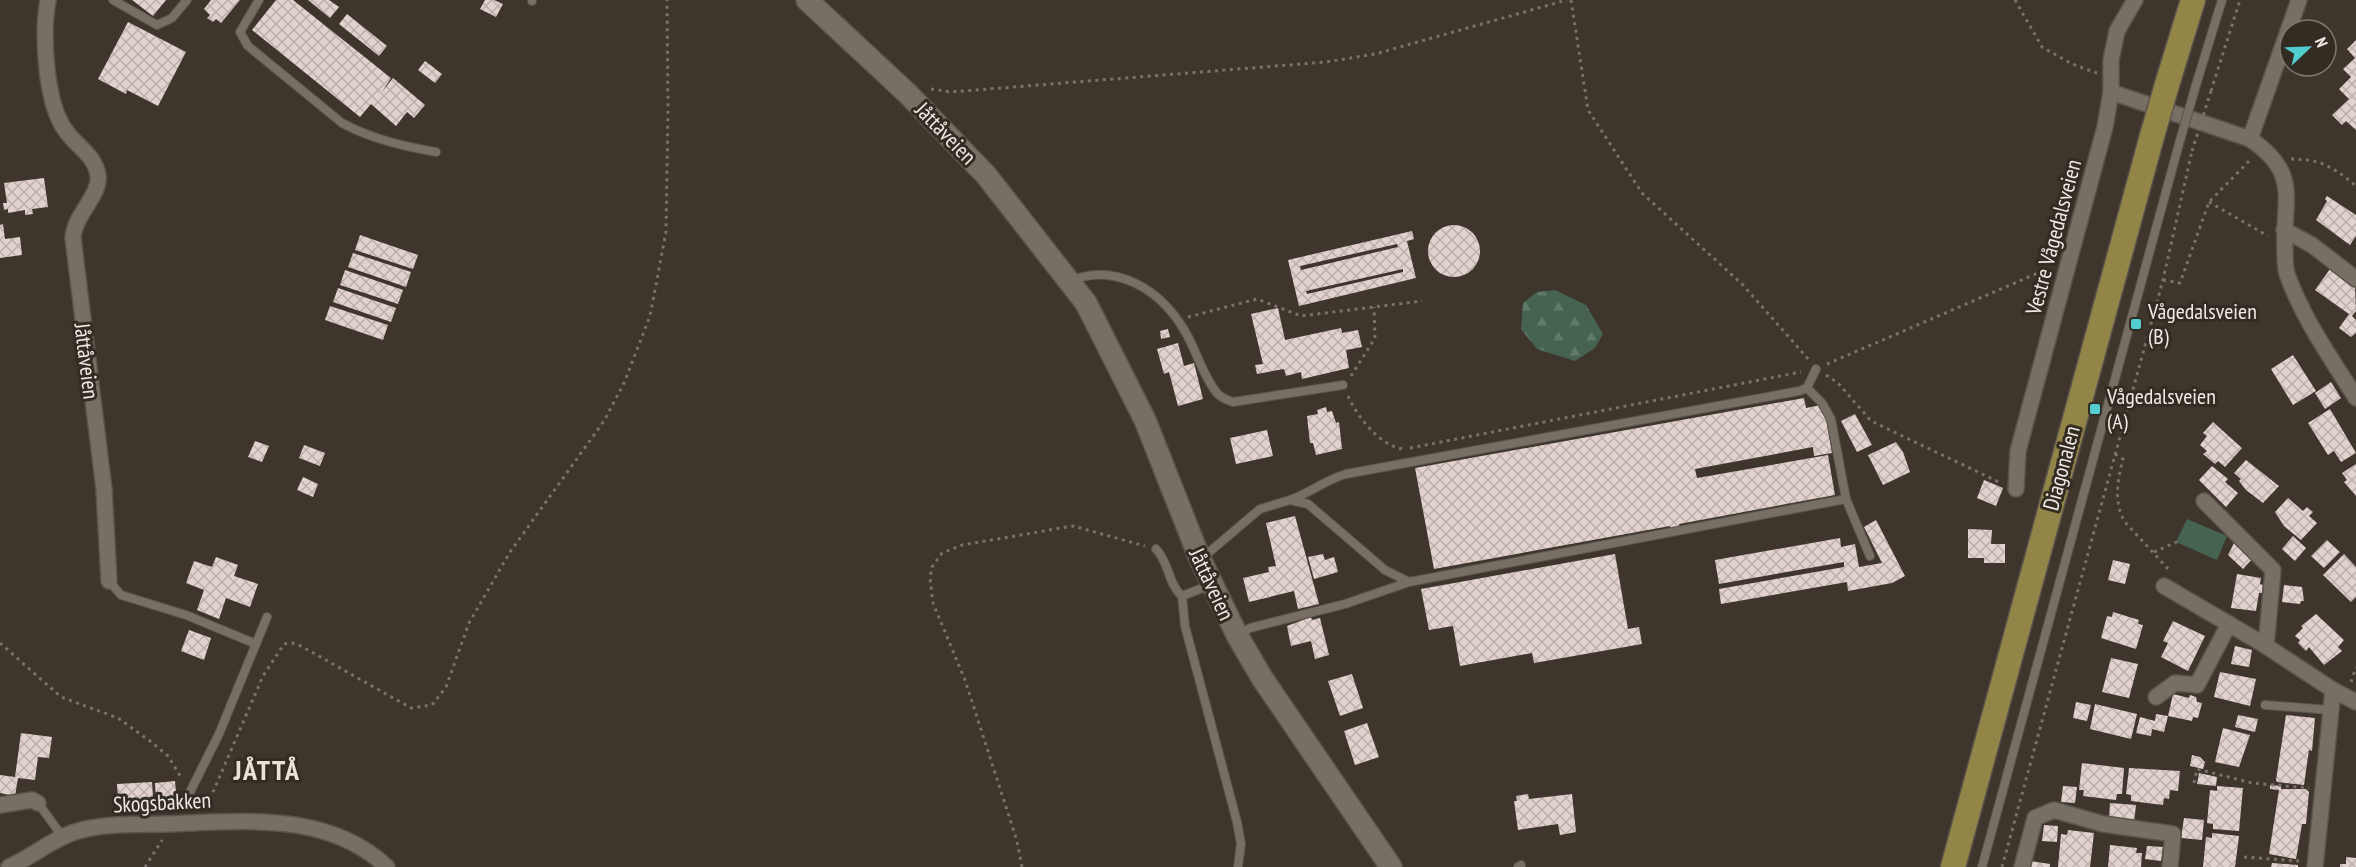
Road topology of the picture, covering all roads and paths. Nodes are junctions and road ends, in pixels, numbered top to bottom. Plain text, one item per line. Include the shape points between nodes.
1 (48, 0) edge
2 (113, 0) edge
3 (187, 0) edge
4 (259, 0) edge
5 (667, 0) edge
6 (807, 0) edge
7 (1569, 0) edge
8 (2015, 0) edge
9 (2135, 0) edge
10 (2193, 0) edge
11 (2222, 0) edge
12 (2240, 0) edge
13 (2299, 0) edge
14 (2110, 84) junction
15 (926, 86) dead end
16 (2256, 143) junction
17 (435, 152) dead end
18 (2277, 164) junction
19 (2356, 186) edge
20 (2209, 202) junction
21 (2284, 235) junction
22 (2066, 276) junction
23 (2356, 279) edge
24 (2163, 280) junction
25 (1069, 282) junction
26 (1422, 301) dead end
27 (1374, 307) junction
28 (1178, 319) junction
29 (1816, 369) junction
30 (1342, 385) junction
31 (1807, 388) junction
32 (2356, 398) edge
33 (2115, 454) junction
34 (2016, 489) joint
35 (1846, 499) junction
36 (1290, 500) junction
37 (2204, 501) dead end
38 (2179, 541) dead end
39 (1156, 549) joint
40 (2154, 552) junction
41 (1870, 556) dead end
42 (1200, 559) junction
43 (109, 581) joint
44 (1409, 582) junction
45 (1211, 584) junction
46 (2164, 586) joint
47 (1182, 596) junction
48 (267, 617) dead end
49 (2229, 624) junction
50 (1237, 635) junction
51 (0, 643) edge
52 (256, 644) junction
53 (2266, 646) junction
54 (2333, 690) junction
55 (2156, 697) dead end
56 (2356, 702) edge
57 (2265, 705) dead end
58 (2331, 710) junction
59 (2194, 783) dead end
60 (2323, 789) junction
61 (189, 794) joint
62 (39, 803) joint
63 (0, 805) edge
64 (196, 822) junction
65 (168, 824) junction
66 (62, 836) junction
67 (2244, 857) dead end
68 (2315, 866) edge
69 (9, 867) edge
70 (145, 867) edge
71 (387, 867) edge
72 (1022, 867) edge
73 (1238, 867) edge
74 (1391, 867) edge
75 (1953, 867) edge
76 (1982, 867) edge
77 (2002, 867) edge
78 (2022, 867) edge
79 (2170, 867) edge

1 - 43 street, Jåttåveien via 46,38 54,104 63,128 86,151 98,175 98,184 74,228 73,238 104,489
2 - 3 lane via 158,25 172,18
4 - 17 lane via 240,32 248,46 350,127 396,145
5 - 64 path via 666,232 650,316 624,383 604,421 510,552 469,623 452,673 432,705 411,708 301,646 284,644 263,676 206,810
6 - 25 main road, Jåttåveien via 908,94 986,175
7 - 15 path via 1375,54 1326,62 951,92
7 - 29 path via 1588,110 1642,193 1743,285
8 - 14 path via 2042,46
9 - 14 street, Vestre Vågedalsveien via 2117,31
10 - 75 main road, Diagonalen, bridge via 2152,136
11 - 76 lane, bridge via 2179,144
12 - 24 path, bridge via 2192,152
13 - 16 street
14 - 16 street
14 - 22 street, Vestre Vågedalsveien via 2103,137
16 - 18 street
16 - 20 path
18 - 19 path via 2291,159 2315,160
18 - 21 street via 2288,191
20 - 21 path via 2271,238
20 - 24 path via 2180,283
21 - 23 street via 2312,245
21 - 32 street via 2286,272 2306,317
22 - 29 path via 2038,273
22 - 34 street, Vestre Vågedalsveien via 2019,451
24 - 33 path
25 - 28 lane via 1086,274 1125,278 1154,296
25 - 42 main road, Jåttåveien via 1086,303 1145,420
26 - 27 path
27 - 28 path via 1301,316 1257,299
27 - 30 path via 1376,338 1359,367
28 - 30 lane via 1218,396 1233,402
29 - 30 path via 1401,450 1381,439 1354,409
29 - 31 lane
29 - 34 path via 1838,383 1871,421
31 - 35 lane via 1831,419
31 - 36 lane via 1346,474
33 - 40 path via 2123,459 2116,500 2120,511 2124,521
33 - 77 path
35 - 41 lane
35 - 44 lane
36 - 42 lane via 1260,509
36 - 44 lane via 1308,504 1385,570
37 - 53 street via 2273,570
38 - 40 path
39 - 47 lane
39 - 72 path via 1073,526 962,545 942,553 932,567 933,603 965,680
40 - 46 path via 2170,570
42 - 45 main road, Jåttåveien
43 - 52 lane, Jåttåveien via 121,595 186,615
44 - 50 lane
45 - 47 lane
45 - 50 main road, Jåttåveien
46 - 49 street
47 - 73 lane via 1185,626 1237,822 1241,844
48 - 52 lane
49 - 53 street
49 - 55 street via 2197,685 2175,683
50 - 74 main road, Jåttåveien
51 - 61 path via 61,697 118,718 150,741 173,763
52 - 61 lane
53 - 54 street
54 - 56 street
54 - 58 street
57 - 58 lane
58 - 60 street
59 - 60 path via 2197,770 2252,783
60 - 68 street
62 - 63 street via 32,800
62 - 66 lane
64 - 65 street, Skogsbakken
64 - 71 street, Skogsbakken via 256,821 314,828 353,841
65 - 66 street, Skogsbakken via 91,828
65 - 70 path via 161,844
66 - 69 street, Skogsbakken
67 - 68 path via 2309,862
78 - 79 street via 2035,818 2054,810 2103,824 2173,834

